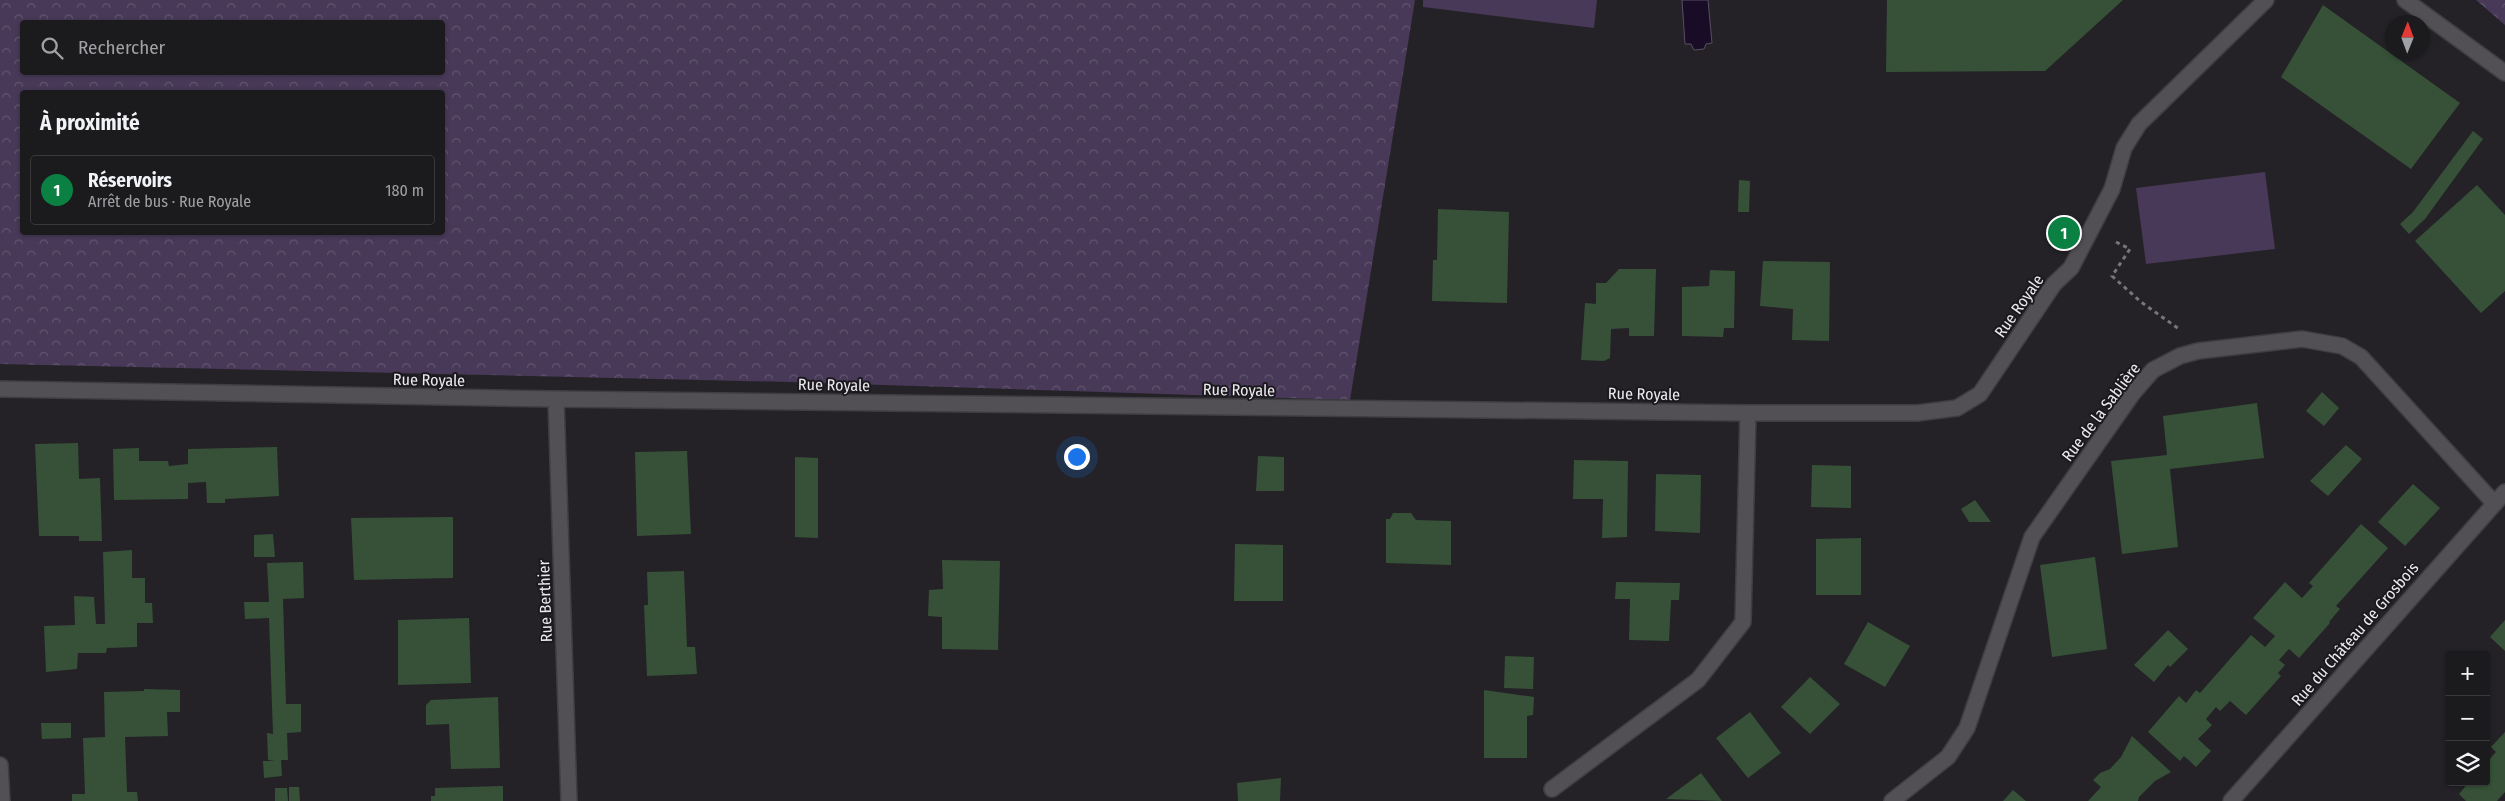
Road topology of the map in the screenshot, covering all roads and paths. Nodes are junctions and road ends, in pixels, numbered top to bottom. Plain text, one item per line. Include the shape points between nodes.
1 (2266, 0) edge
2 (2405, 0) edge
3 (2505, 73) edge
4 (2093, 230) junction
5 (2185, 334) dead end
6 (0, 389) edge
7 (556, 399) junction
8 (1748, 413) junction
9 (2500, 497) edge
10 (0, 765) edge
11 (1552, 789) dead end
12 (2, 801) edge
13 (569, 801) edge
14 (1892, 801) edge
15 (2231, 801) edge

1 - 4 street, Rue Royale via 2139,124 2124,148 2112,190
2 - 3 street
4 - 5 path via 2130,249 2112,276
4 - 8 street, Rue Royale via 2071,268 2054,284 1980,394 1957,408 1917,413
6 - 7 street, Rue Royale
7 - 8 street, Rue Royale
7 - 13 street, Rue Berthier
8 - 11 street via 1743,622 1698,680
9 - 14 street, Rue de la Sablière via 2361,357 2342,346 2302,339 2180,356 2153,370 2133,393 2032,536 1967,728 1948,757
9 - 15 street, Rue du Château de Grosbois
10 - 12 street

